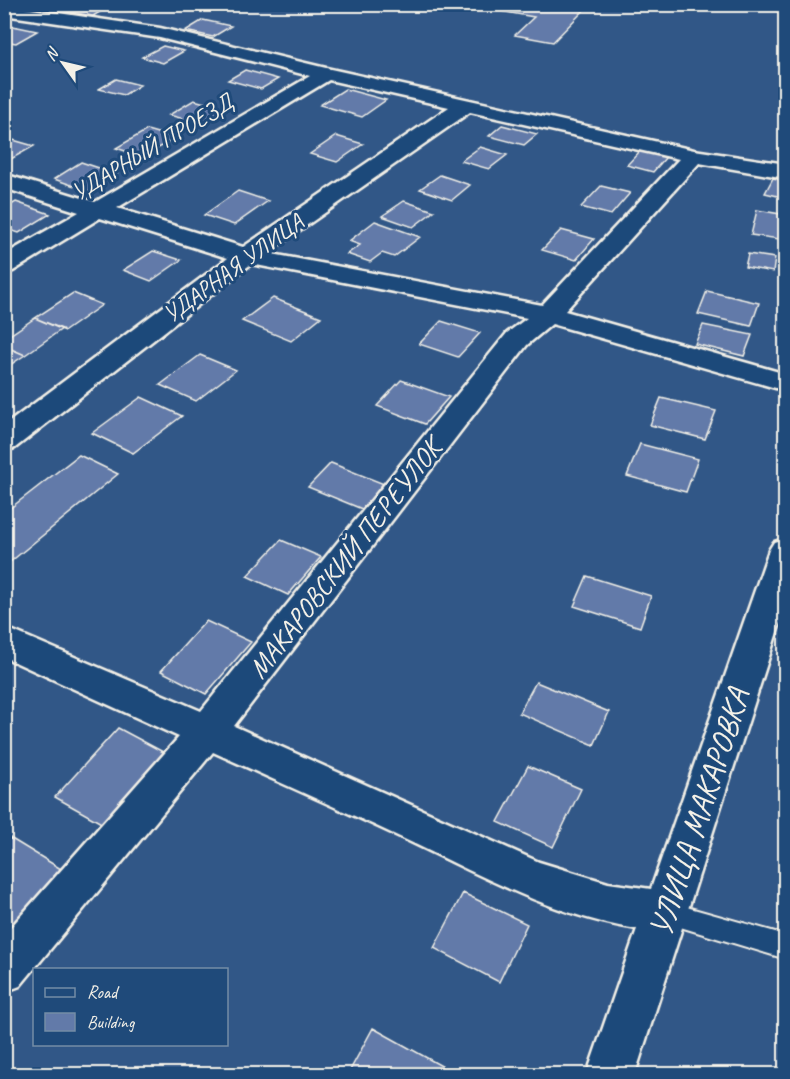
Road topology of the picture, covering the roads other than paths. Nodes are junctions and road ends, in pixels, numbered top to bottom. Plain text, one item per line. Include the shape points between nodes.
1 (4, 10) edge
2 (326, 74) junction
3 (468, 104) junction
4 (694, 156) junction
5 (786, 171) edge
6 (4, 181) edge
7 (100, 209) junction
8 (246, 256) junction
9 (4, 266) edge
10 (548, 314) junction
11 (786, 383) edge
12 (4, 441) edge
13 (786, 550) edge
14 (4, 641) edge
15 (207, 732) junction
16 (664, 912) junction
17 (786, 947) edge
18 (4, 970) edge
19 (611, 1074) edge

1 - 2 street via 160,33
2 - 3 street
2 - 7 street, УДАРНЫЙ ПРОЕЗД
3 - 4 street
3 - 8 street, УДАРНАЯ УЛИЦА
4 - 5 street
4 - 10 street, МАКАРОВСКИЙ ПЕРЕУЛОК
6 - 7 street
7 - 8 street
7 - 9 street, УДАРНЫЙ ПРОЕЗД
8 - 10 street
8 - 12 street, УДАРНАЯ УЛИЦА
10 - 11 street
10 - 15 street, МАКАРОВСКИЙ ПЕРЕУЛОК via 518,339
13 - 16 street, УЛИЦА МАКАРОВКА
14 - 15 street
15 - 16 street via 531,879 608,904
15 - 18 street, МАКАРОВСКИЙ ПЕРЕУЛОК
16 - 17 lane
16 - 19 street, УЛИЦА МАКАРОВКА

